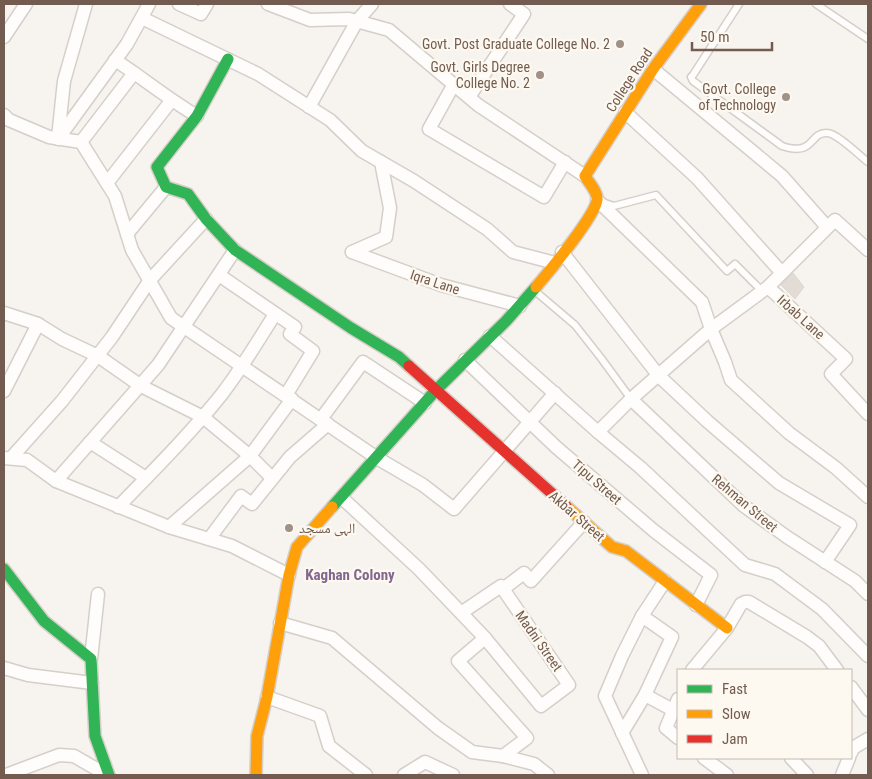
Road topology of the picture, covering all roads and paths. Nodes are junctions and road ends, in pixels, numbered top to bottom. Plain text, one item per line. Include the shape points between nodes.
1 (26, 4) edge
2 (86, 4) edge
3 (150, 4) edge
4 (179, 4) edge
5 (207, 4) edge
6 (268, 4) edge
7 (372, 4) edge
8 (510, 4) edge
9 (701, 4) edge
10 (739, 4) edge
11 (816, 4) edge
12 (142, 18) junction
13 (357, 21) junction
14 (4, 37) edge
15 (868, 38) edge
16 (228, 59) junction
17 (115, 60) junction
18 (652, 69) junction
19 (134, 73) junction
20 (454, 84) junction
21 (469, 97) junction
22 (171, 101) junction
23 (309, 107) junction
24 (626, 112) junction
25 (4, 115) edge
26 (197, 116) junction
27 (58, 139) junction
28 (81, 142) junction
29 (381, 162) junction
30 (565, 162) junction
31 (868, 162) edge
32 (585, 176) junction
33 (106, 183) junction
34 (166, 186) junction
35 (597, 200) junction
36 (206, 219) junction
37 (827, 227) junction
38 (127, 234) junction
39 (235, 250) junction
40 (868, 250) edge
41 (562, 252) junction
42 (555, 263) junction
43 (782, 273) junction
44 (218, 275) junction
45 (150, 280) junction
46 (766, 289) junction
47 (534, 290) junction
48 (520, 306) junction
49 (4, 313) edge
50 (275, 314) junction
51 (38, 324) junction
52 (186, 326) junction
53 (711, 328) junction
54 (490, 336) junction
55 (98, 356) junction
56 (465, 360) junction
57 (243, 365) junction
58 (659, 376) junction
59 (141, 386) junction
60 (4, 390) edge
61 (436, 390) junction
62 (555, 394) junction
63 (289, 397) junction
64 (631, 400) junction
65 (425, 402) junction
66 (868, 414) edge
67 (203, 417) junction
68 (324, 421) junction
69 (530, 422) junction
70 (598, 432) junction
71 (90, 442) junction
72 (504, 451) junction
73 (250, 456) junction
74 (7, 458) edge
75 (377, 458) junction
76 (146, 478) junction
77 (272, 478) junction
78 (56, 481) junction
79 (868, 497) edge
80 (342, 498) junction
81 (118, 507) junction
82 (584, 522) junction
83 (169, 527) junction
84 (209, 539) junction
85 (825, 562) junction
86 (4, 569) edge
87 (289, 575) junction
88 (665, 581) junction
89 (503, 590) junction
90 (98, 594) dead end
91 (868, 594) edge
92 (696, 605) junction
93 (461, 613) junction
94 (642, 616) junction
95 (280, 623) junction
96 (728, 628) junction
97 (485, 638) junction
98 (868, 656) edge
99 (91, 659) junction
100 (4, 668) edge
101 (693, 669) edge
102 (836, 669) edge
103 (92, 683) junction
104 (852, 688) edge
105 (645, 695) junction
106 (267, 697) junction
107 (676, 705) edge
108 (868, 710) edge
109 (622, 733) junction
110 (677, 737) edge
111 (868, 739) edge
112 (852, 750) edge
113 (503, 756) junction
114 (705, 759) edge
115 (792, 759) edge
116 (849, 759) edge
117 (407, 774) edge
118 (6, 775) edge
119 (108, 775) edge
120 (256, 775) edge
121 (366, 775) edge
122 (453, 775) edge
123 (548, 775) edge
124 (642, 775) edge
125 (727, 775) edge
126 (807, 775) edge
127 (842, 775) edge

1 - 14 street
2 - 27 street via 64,81
3 - 12 street
4 - 5 street via 201,14
6 - 13 street via 310,20
7 - 13 street
8 - 21 street via 524,14
9 - 18 street, College Road
10 - 31 lane via 691,78 693,81 782,146 805,148 820,135 828,133
11 - 15 lane
12 - 16 street
12 - 17 street
13 - 20 street via 389,30
13 - 23 street
16 - 23 street
16 - 26 street
17 - 19 street
17 - 27 street
18 - 24 street, College Road
18 - 37 street via 782,176
19 - 22 street
19 - 28 street
20 - 21 street
20 - 30 street via 429,128 544,197
21 - 30 street
22 - 26 street
22 - 33 street
23 - 29 street
24 - 32 street, College Road
24 - 43 street via 697,178
25 - 27 street via 9,120
26 - 34 street via 157,167
27 - 28 street
28 - 33 street
29 - 42 street via 487,229 514,252
29 - 48 street, Iqra Lane via 390,208 386,237 352,252 441,285
30 - 32 street
32 - 35 street
33 - 38 street via 115,196
34 - 36 street, Akbar Street via 188,194
34 - 38 street
35 - 41 street via 582,227
35 - 46 lane via 614,206 656,195 727,271 735,264
35 - 53 street via 702,302
36 - 39 street, Akbar Street
36 - 45 street
37 - 40 street via 838,221
37 - 43 street
38 - 45 street via 132,250
39 - 44 street
39 - 61 street, Akbar Street via 399,357
41 - 42 street
41 - 58 street
42 - 47 street
43 - 46 street
44 - 50 street
44 - 52 street
45 - 52 street via 171,318
45 - 55 street
46 - 53 street, Irbab Lane
46 - 66 street, Irbab Lane via 846,359 831,374
47 - 48 street
47 - 64 lane via 575,325
48 - 54 street
49 - 51 street
50 - 57 street
50 - 63 street via 295,327 290,334 313,351
51 - 55 street
51 - 60 street
52 - 57 street
52 - 59 street
53 - 58 street, Irbab Lane
53 - 79 street via 731,380 789,433
54 - 56 street
54 - 62 street
55 - 59 street
55 - 74 street via 62,401
56 - 61 street
56 - 69 street, Tipu Street
57 - 63 street
57 - 67 street
58 - 64 street, Irbab Lane
58 - 85 street via 779,484 850,525
59 - 67 street
59 - 71 street
61 - 65 street
61 - 72 street, Akbar Street
62 - 69 street
62 - 70 street
63 - 68 street
63 - 73 street
64 - 70 street, Irbab Lane
64 - 85 street, Rehman Street via 744,506
65 - 68 street via 363,362
65 - 75 street
67 - 73 street
67 - 76 street
68 - 75 street
68 - 77 street
69 - 72 street
69 - 92 street, Tipu Street via 653,530 710,575
70 - 98 street via 745,564 774,574 822,609
71 - 76 street
71 - 78 street
72 - 75 street via 454,510 424,485
72 - 82 street, Akbar Street
73 - 77 street
73 - 83 street
74 - 78 street via 27,460
75 - 80 street
76 - 81 street
77 - 84 street via 252,504 241,496
78 - 81 street
80 - 87 street via 297,547
80 - 93 street, Madni Street
81 - 83 street
82 - 88 street, Akbar Street via 612,547 626,552
82 - 89 street via 531,581 524,573
83 - 84 street
84 - 87 street via 232,546
85 - 91 street, Rehman Street via 855,581
86 - 99 street via 44,622
87 - 95 street
88 - 92 street, Akbar Street
88 - 94 street
89 - 93 street via 501,586
89 - 97 street, Madni Street via 569,684 541,706
90 - 99 street
92 - 96 street, Akbar Street
93 - 97 street, Madni Street
94 - 105 street via 672,637
94 - 109 street via 605,696
95 - 106 street
95 - 113 street via 332,638 438,728 472,752
96 - 101 street
96 - 102 street via 741,604 749,602 819,646
97 - 113 street via 458,661 527,738
99 - 103 street
100 - 103 street via 28,675
103 - 119 street via 95,736
104 - 108 street
105 - 107 street
105 - 109 street
106 - 120 street via 257,736
106 - 121 street via 320,716 329,746
107 - 110 street via 666,728
109 - 124 street
111 - 112 street
113 - 123 street via 534,764
114 - 125 street
115 - 126 street
116 - 127 street
117 - 122 street via 425,762
118 - 119 street via 59,755 74,756

